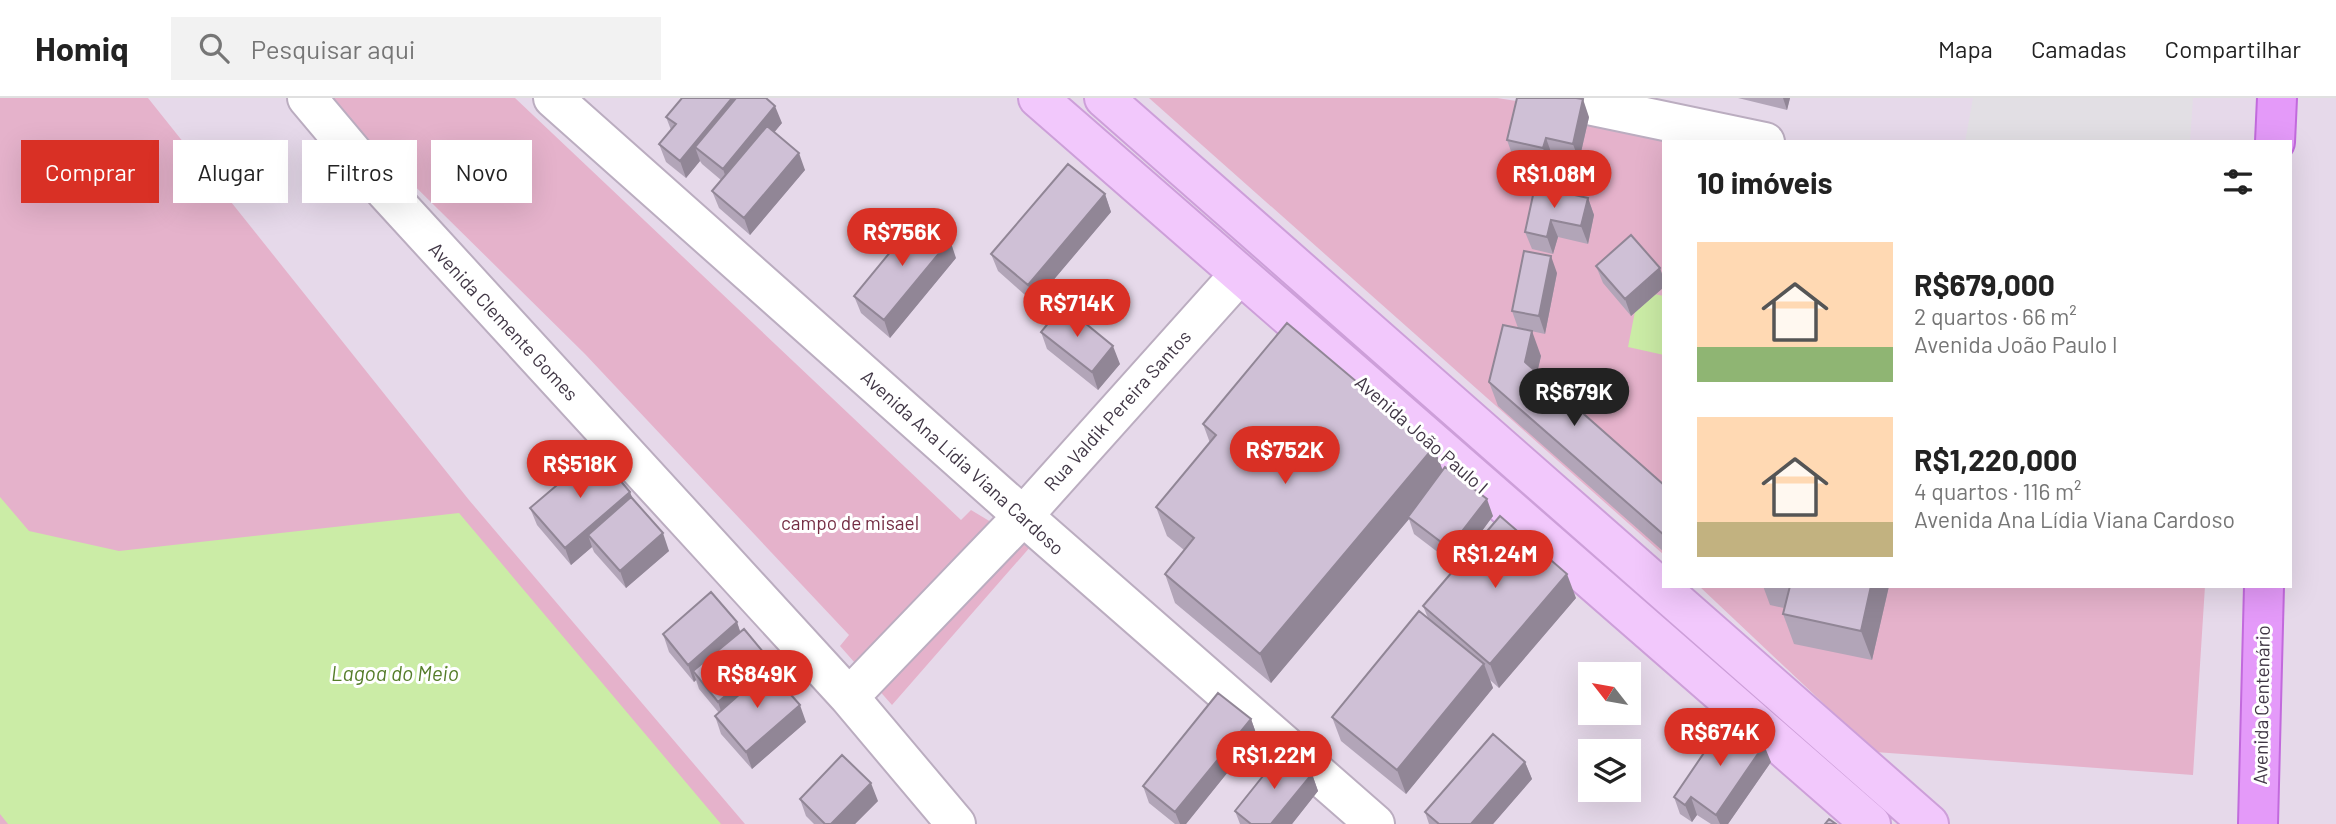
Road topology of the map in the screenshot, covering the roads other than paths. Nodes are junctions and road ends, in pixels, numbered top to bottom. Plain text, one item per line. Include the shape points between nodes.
1 (307, 98) edge
2 (553, 98) edge
3 (1038, 98) edge
4 (1104, 98) edge
5 (1554, 98) edge
6 (2277, 98) edge
7 (1755, 140) edge
8 (2275, 140) edge
9 (1239, 275) junction
10 (1023, 516) junction
11 (2264, 588) edge
12 (849, 697) junction
13 (956, 824) edge
14 (1375, 824) edge
15 (1871, 824) edge
16 (1928, 824) edge
17 (2258, 824) edge

1 - 12 street, Avenida Clemente Gomes via 386,192
2 - 10 street, Avenida Ana Lídia Viana Cardoso
3 - 9 main road, Avenida João Paulo I
4 - 16 main road
5 - 7 street
6 - 8 main road
9 - 10 street, Rua Valdik Pereira Santos
9 - 15 main road, Avenida João Paulo I
10 - 12 street, Rua Valdik Pereira Santos
10 - 14 street, Avenida Ana Lídia Viana Cardoso
11 - 17 main road, Avenida Centenário
12 - 13 street, Avenida Clemente Gomes

